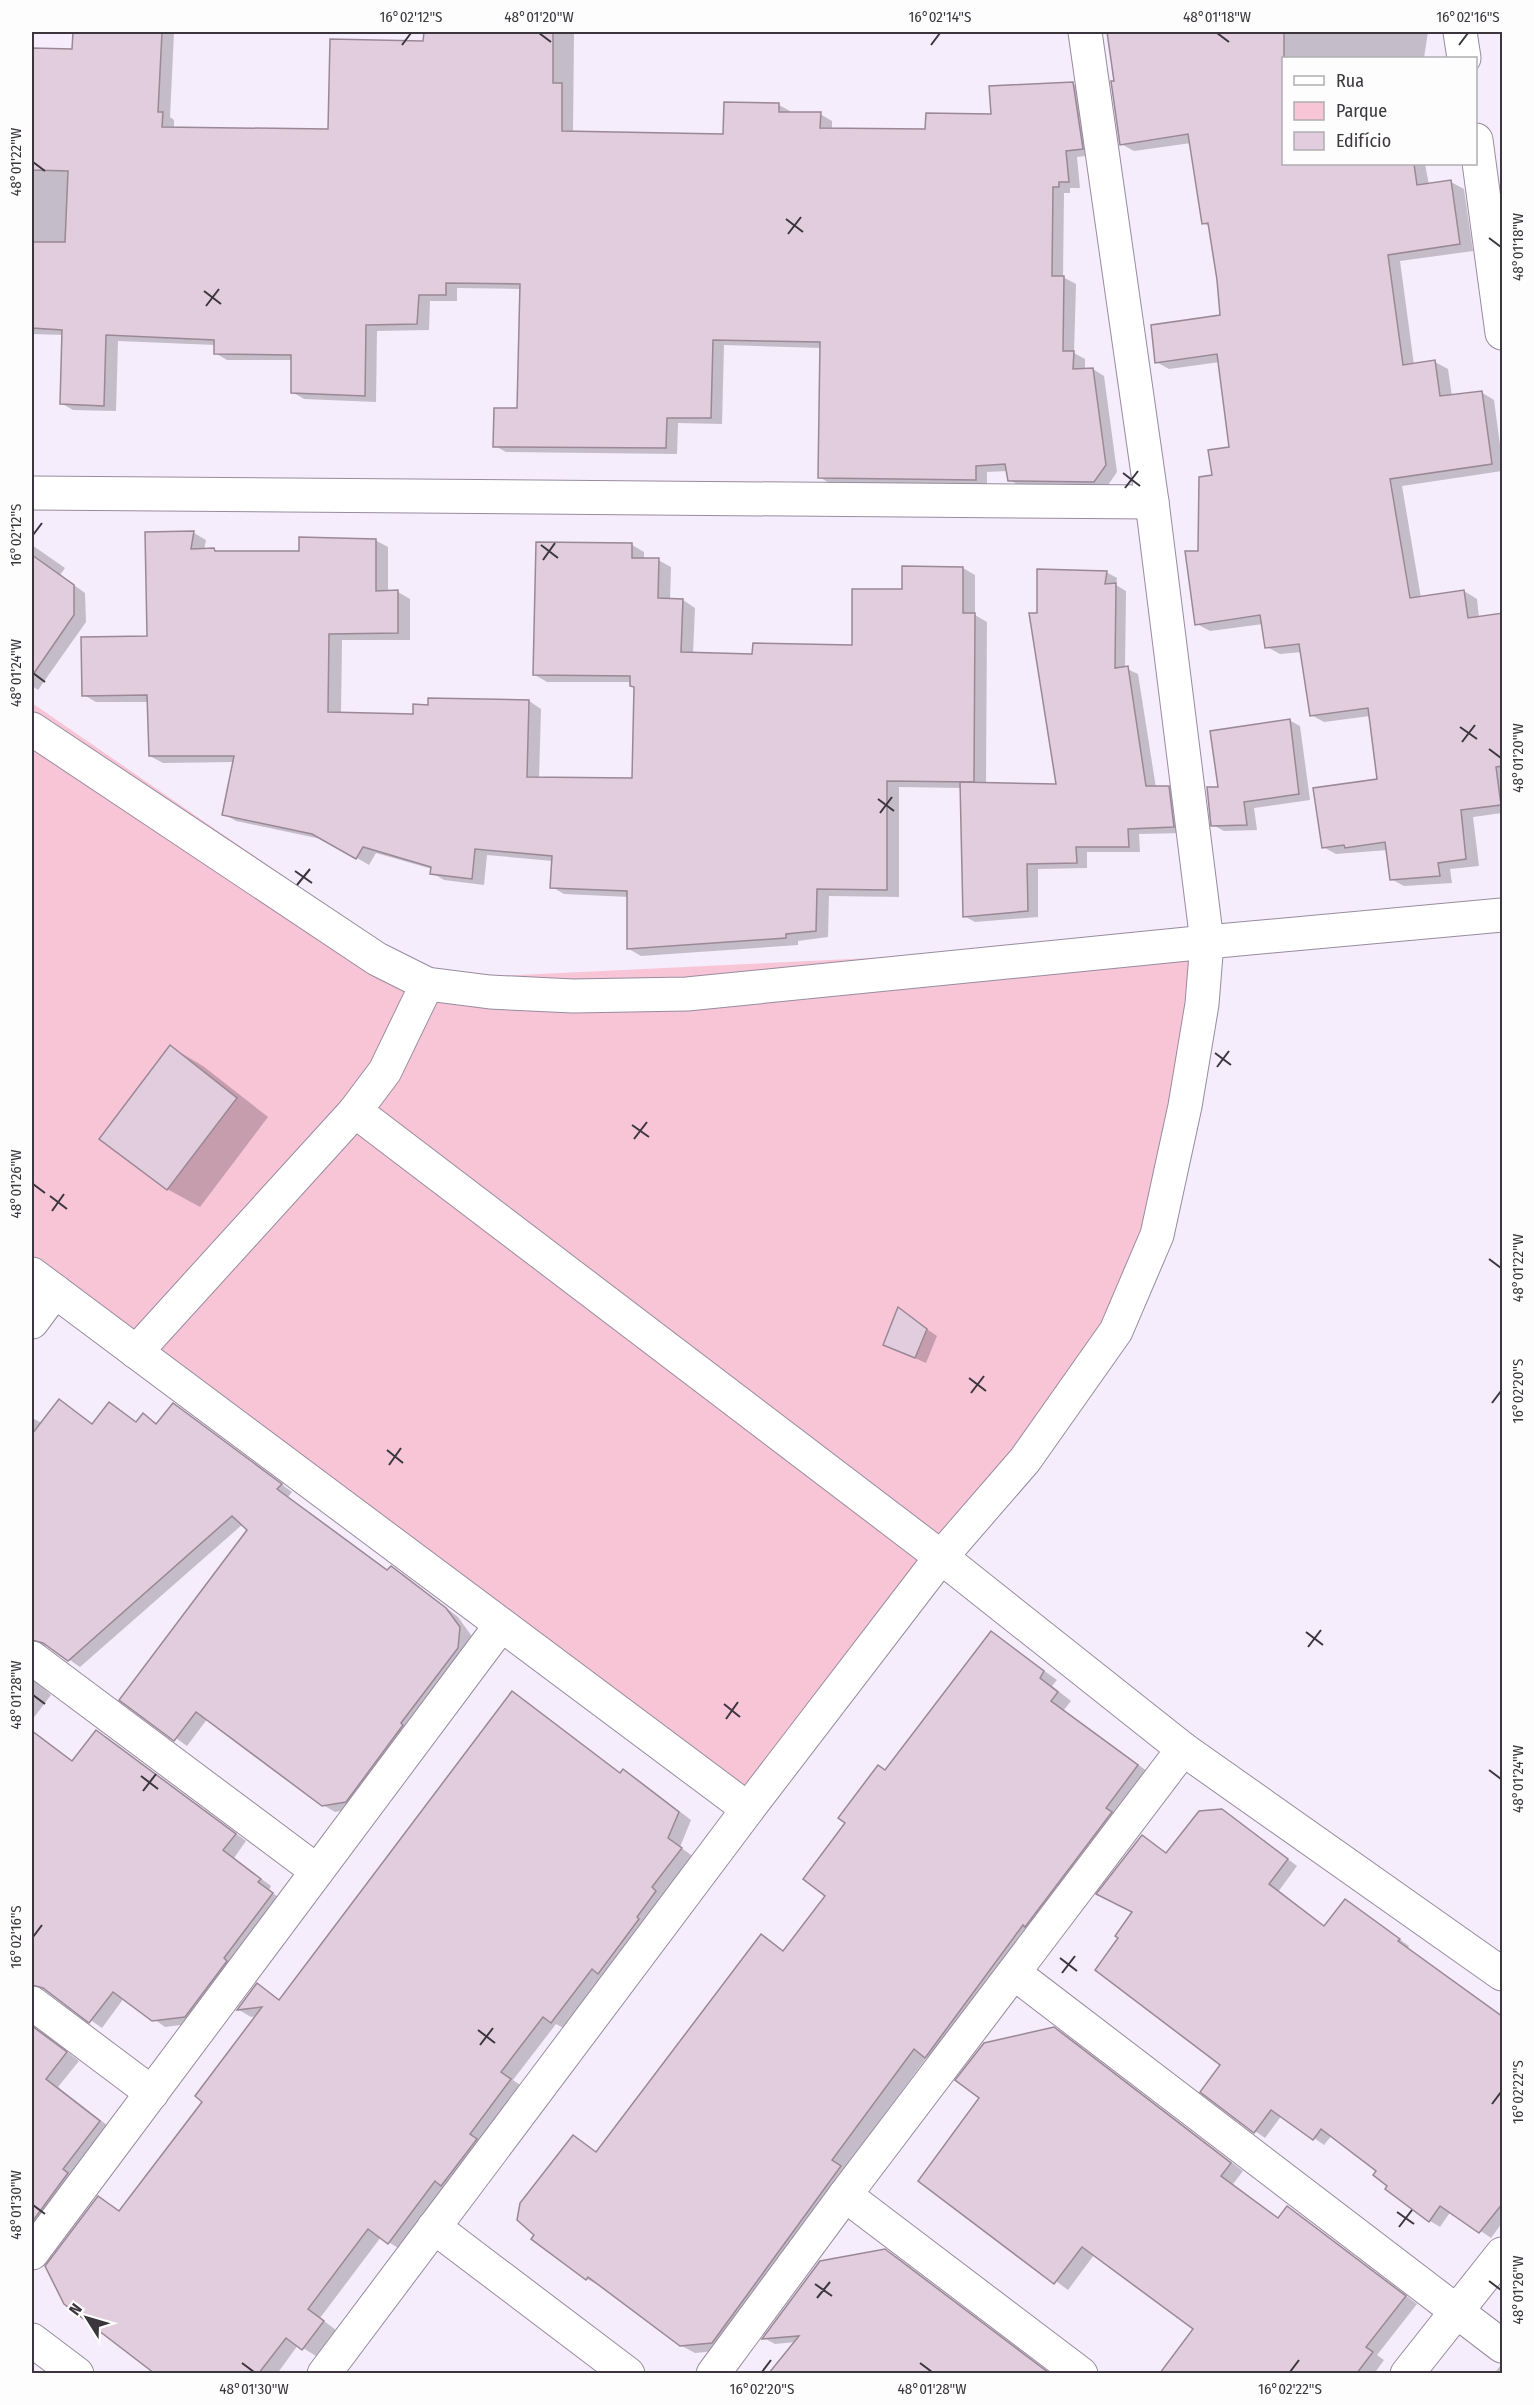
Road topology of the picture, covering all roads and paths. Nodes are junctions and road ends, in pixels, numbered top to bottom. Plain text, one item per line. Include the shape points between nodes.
1 (1085, 32) edge
2 (1460, 32) edge
3 (1464, 57) edge
4 (1477, 147) edge
5 (1503, 333) edge
6 (32, 493) edge
7 (1152, 502) junction
8 (32, 729) edge
9 (1503, 915) edge
10 (1207, 942) junction
11 (427, 984) junction
12 (355, 1111) junction
13 (43, 1283) edge
14 (32, 1322) edge
15 (136, 1352) junction
16 (941, 1557) junction
17 (501, 1624) junction
18 (32, 1658) edge
19 (1183, 1749) junction
20 (748, 1809) junction
21 (317, 1871) junction
22 (1014, 1973) junction
23 (1503, 1974) edge
24 (32, 2003) edge
25 (152, 2093) junction
26 (846, 2195) junction
27 (434, 2227) junction
28 (32, 2253) edge
29 (1503, 2254) edge
30 (1456, 2310) junction
31 (32, 2340) edge
32 (1503, 2346) edge
33 (77, 2373) edge
34 (324, 2373) edge
35 (628, 2373) edge
36 (713, 2373) edge
37 (1081, 2373) edge
38 (1407, 2373) edge

1 - 7 street
2 - 3 street
4 - 5 street
6 - 7 street
7 - 10 street
8 - 11 street via 377,959
9 - 10 street
10 - 11 street via 687,994 561,996
10 - 16 street via 1202,1004 1185,1106 1157,1235 1116,1330 1025,1460
11 - 12 street via 384,1071
12 - 15 street
12 - 16 street
13 - 14 street
13 - 15 street
15 - 17 street
16 - 19 street
16 - 20 street
17 - 20 street
17 - 21 street
18 - 21 street
19 - 22 street
19 - 23 street
20 - 27 street
21 - 25 street
22 - 26 street
22 - 30 street
24 - 25 street
25 - 28 street
26 - 36 street
26 - 37 street
27 - 34 street
27 - 35 street
29 - 30 street
30 - 32 street
30 - 38 street
31 - 33 street

